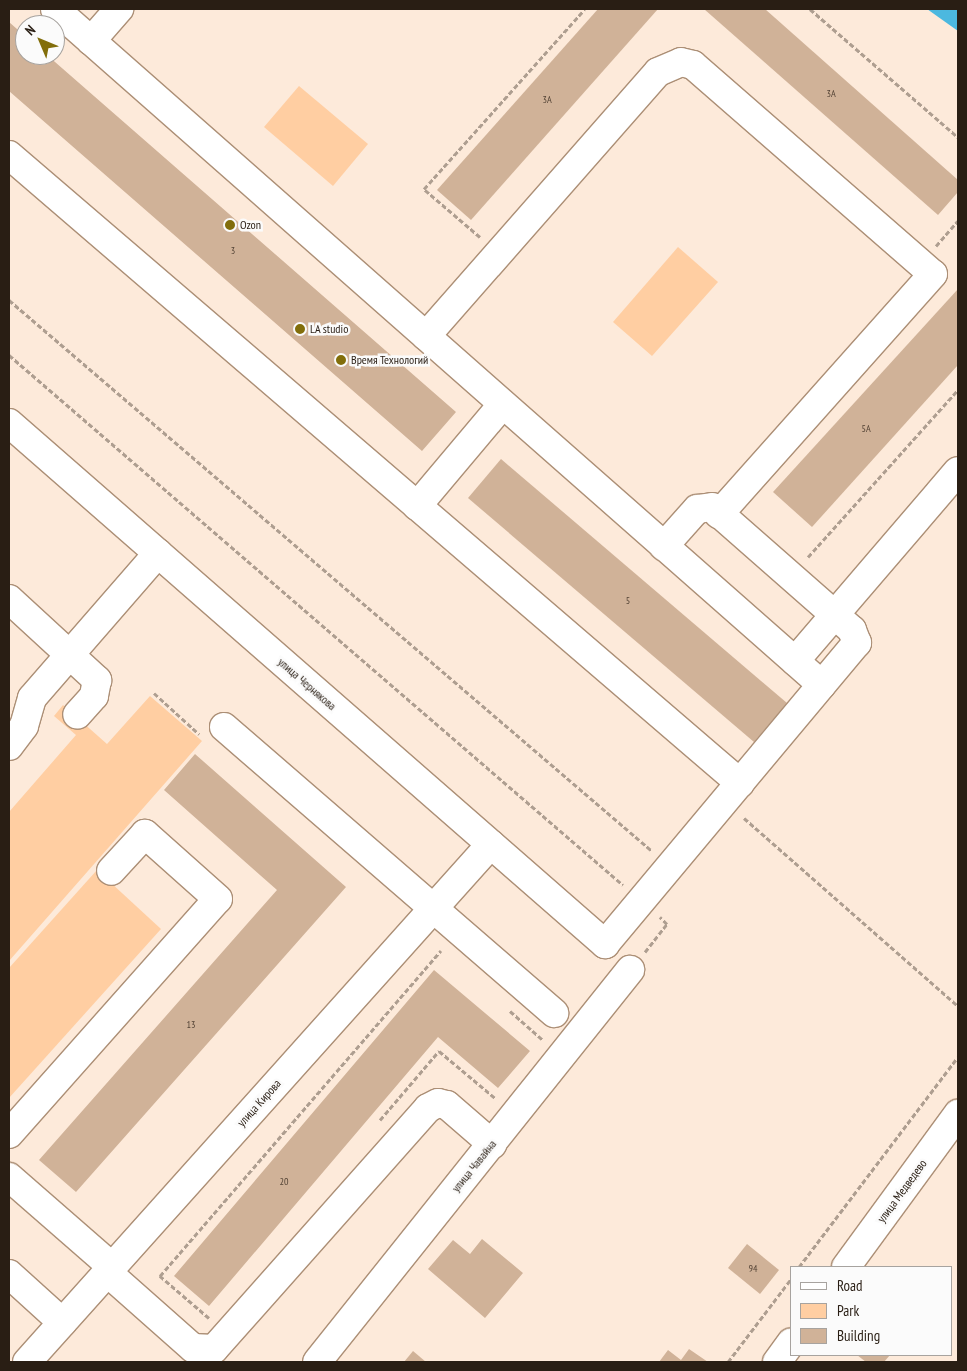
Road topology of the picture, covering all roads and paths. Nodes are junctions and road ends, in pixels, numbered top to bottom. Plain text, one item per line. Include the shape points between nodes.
1 (55, 9) edge
2 (119, 9) edge
3 (585, 9) edge
4 (810, 9) edge
5 (91, 41) junction
6 (958, 137) edge
7 (9, 155) edge
8 (958, 221) edge
9 (499, 254) junction
10 (920, 263) junction
11 (9, 300) edge
12 (426, 336) junction
13 (9, 355) edge
14 (958, 390) edge
15 (504, 404) junction
16 (9, 423) edge
17 (958, 470) edge
18 (417, 506) junction
19 (719, 514) junction
20 (664, 546) junction
21 (158, 553) junction
22 (790, 576) junction
23 (12, 608) edge
24 (835, 615) junction
25 (70, 654) junction
26 (795, 662) junction
27 (822, 685) junction
28 (76, 716) dead end
29 (224, 727) dead end
30 (9, 746) edge
31 (732, 792) junction
32 (491, 844) junction
33 (670, 866) junction
34 (111, 871) dead end
35 (641, 901) junction
36 (432, 910) junction
37 (441, 950) dead end
38 (630, 970) joint
39 (958, 1006) edge
40 (554, 1013) dead end
41 (544, 1042) dead end
42 (538, 1049) dead end
43 (958, 1057) edge
44 (502, 1092) dead end
45 (958, 1114) edge
46 (376, 1126) dead end
47 (9, 1134) edge
48 (492, 1144) junction
49 (9, 1177) edge
50 (800, 1266) edge
51 (847, 1266) edge
52 (110, 1269) junction
53 (9, 1274) edge
54 (790, 1280) edge
55 (217, 1312) dead end
56 (62, 1322) junction
57 (790, 1344) edge
58 (27, 1362) edge
59 (317, 1362) edge
60 (728, 1362) edge
61 (777, 1362) edge

1 - 5 street
2 - 5 street
3 - 9 path via 424,189
4 - 6 path
5 - 12 street
7 - 18 street
8 - 10 path
9 - 10 street via 658,72 681,62 704,73
9 - 12 street
10 - 19 street via 933,274
11 - 33 path
12 - 15 street
13 - 35 path
14 - 22 path
15 - 18 street
15 - 20 street
16 - 21 street, улица Чернякова
17 - 24 street
18 - 31 street
19 - 20 street via 712,507 701,506
19 - 22 street
20 - 26 street
21 - 25 street
21 - 32 street, улица Чернякова
22 - 24 street
23 - 25 street
24 - 26 street
24 - 27 street via 852,630 857,643
25 - 28 street via 94,676 98,685
25 - 30 street via 32,698 24,726
26 - 27 street
27 - 31 street
29 - 36 street
31 - 33 street
31 - 39 path
32 - 35 street, улица Чернякова via 605,944
32 - 36 street, улица Кирова
33 - 35 street
34 - 47 street via 145,834 218,899
35 - 38 path via 667,924
36 - 40 street
36 - 52 street, улица Кирова
37 - 55 path via 160,1276 211,1320
38 - 48 street, улица Чавайна
41 - 42 path
43 - 50 path
44 - 46 path via 496,1099 439,1051
45 - 51 street, улица Медведево
48 - 52 street via 447,1105 438,1103 428,1108 221,1345 208,1351 193,1348
48 - 59 street, улица Чавайна
49 - 52 street
52 - 56 street, улица Кирова
53 - 56 street
54 - 60 path
56 - 58 street, улица Кирова
57 - 61 street

